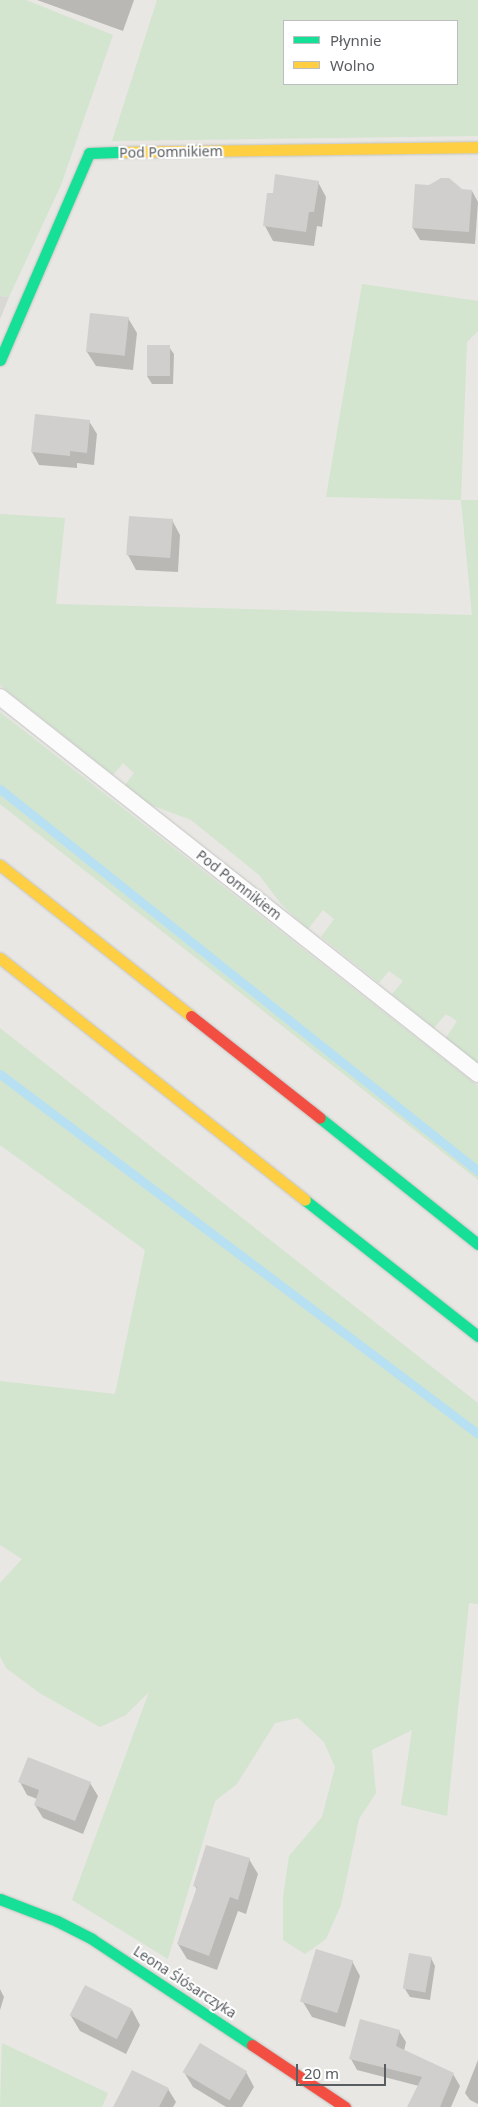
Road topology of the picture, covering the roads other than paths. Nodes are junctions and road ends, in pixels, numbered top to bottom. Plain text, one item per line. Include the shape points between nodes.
1 (478, 147) edge
2 (0, 360) edge
3 (0, 697) edge
4 (0, 865) edge
5 (0, 958) edge
6 (478, 1074) edge
7 (478, 1244) edge
8 (478, 1336) edge
9 (0, 1899) edge
10 (345, 2107) edge

1 - 2 main road, Pod Pomnikiem via 89,153
3 - 6 lane, Pod Pomnikiem
4 - 7 main road
5 - 8 main road
9 - 10 main road, Leona Ślósarczyka via 57,1920 92,1939

